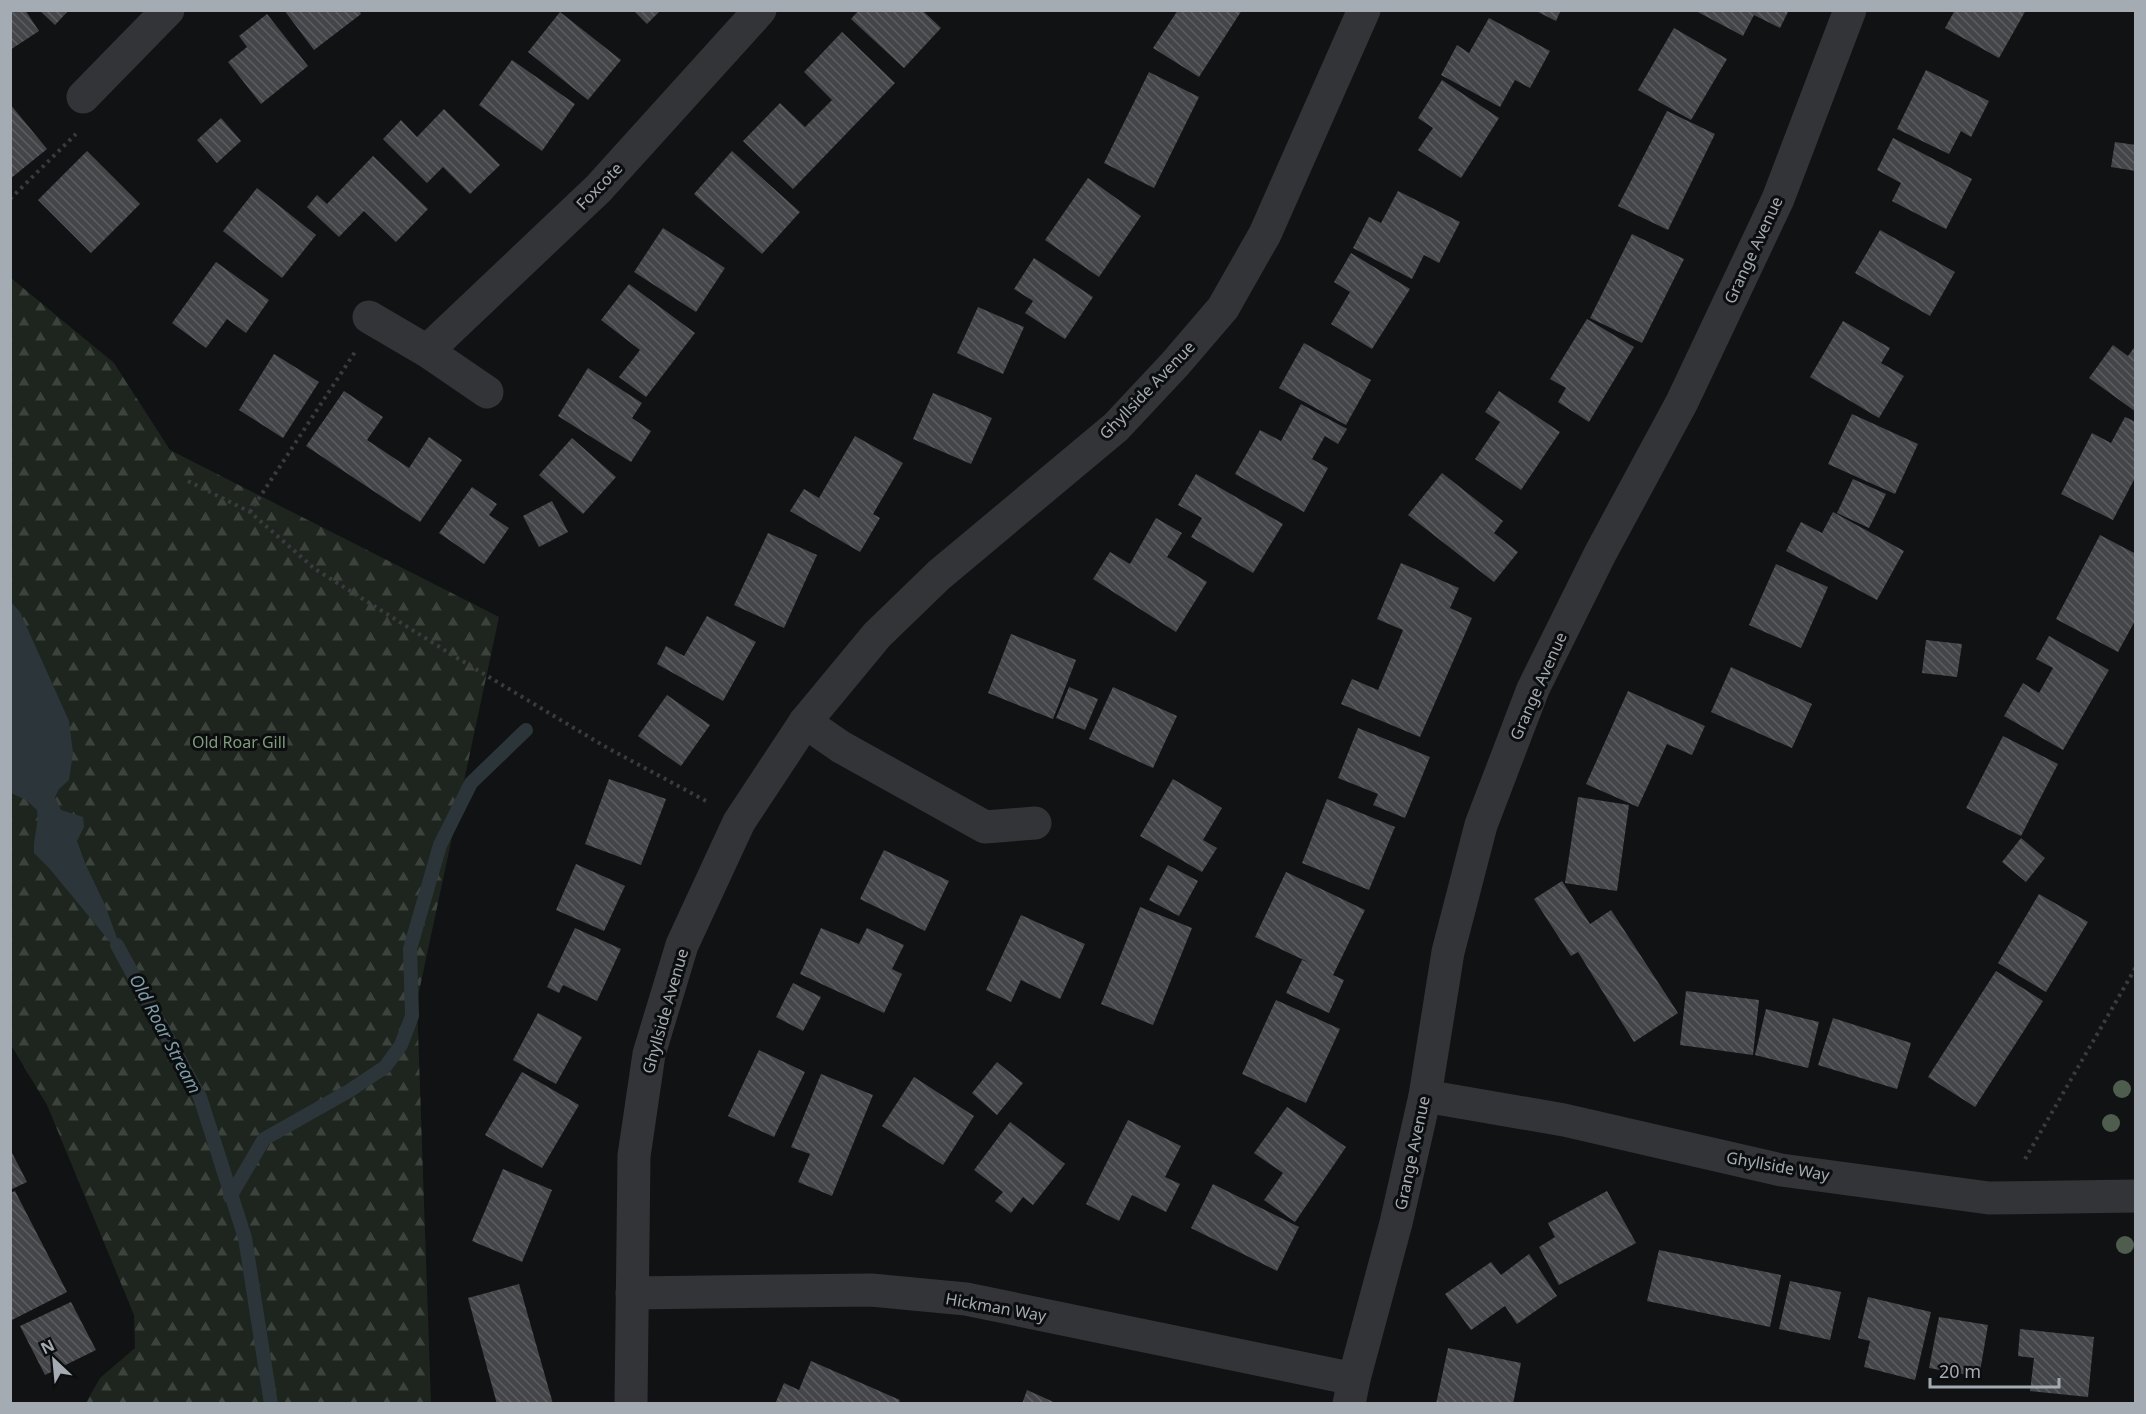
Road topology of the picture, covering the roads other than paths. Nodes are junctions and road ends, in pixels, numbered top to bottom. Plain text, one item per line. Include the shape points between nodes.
1 (168, 10) edge
2 (760, 10) edge
3 (1364, 10) edge
4 (1850, 10) edge
5 (83, 97) road end
6 (374, 320) road end
7 (427, 351) junction
8 (487, 392) dead end
9 (806, 722) junction
10 (1035, 823) dead end
11 (1425, 1096) junction
12 (2136, 1196) edge
13 (632, 1293) junction
14 (1352, 1391) edge
15 (631, 1404) edge

1 - 5 street
2 - 7 street, Foxcote via 598,189
3 - 9 street, Ghyllside Avenue via 1265,234 1223,308 1116,427 939,575 877,635
4 - 11 street, Grange Avenue via 1773,209 1682,402 1533,689 1481,825 1448,952
6 - 7 street
7 - 8 street
9 - 10 street via 841,747 985,827
9 - 13 street, Ghyllside Avenue via 740,822 682,945 649,1054 634,1156
11 - 12 street, Ghyllside Way via 1564,1120 1781,1170 1989,1198
11 - 14 street, Grange Avenue
13 - 14 street, Hickman Way via 871,1290 966,1299
13 - 15 street, Ghyllside Avenue

